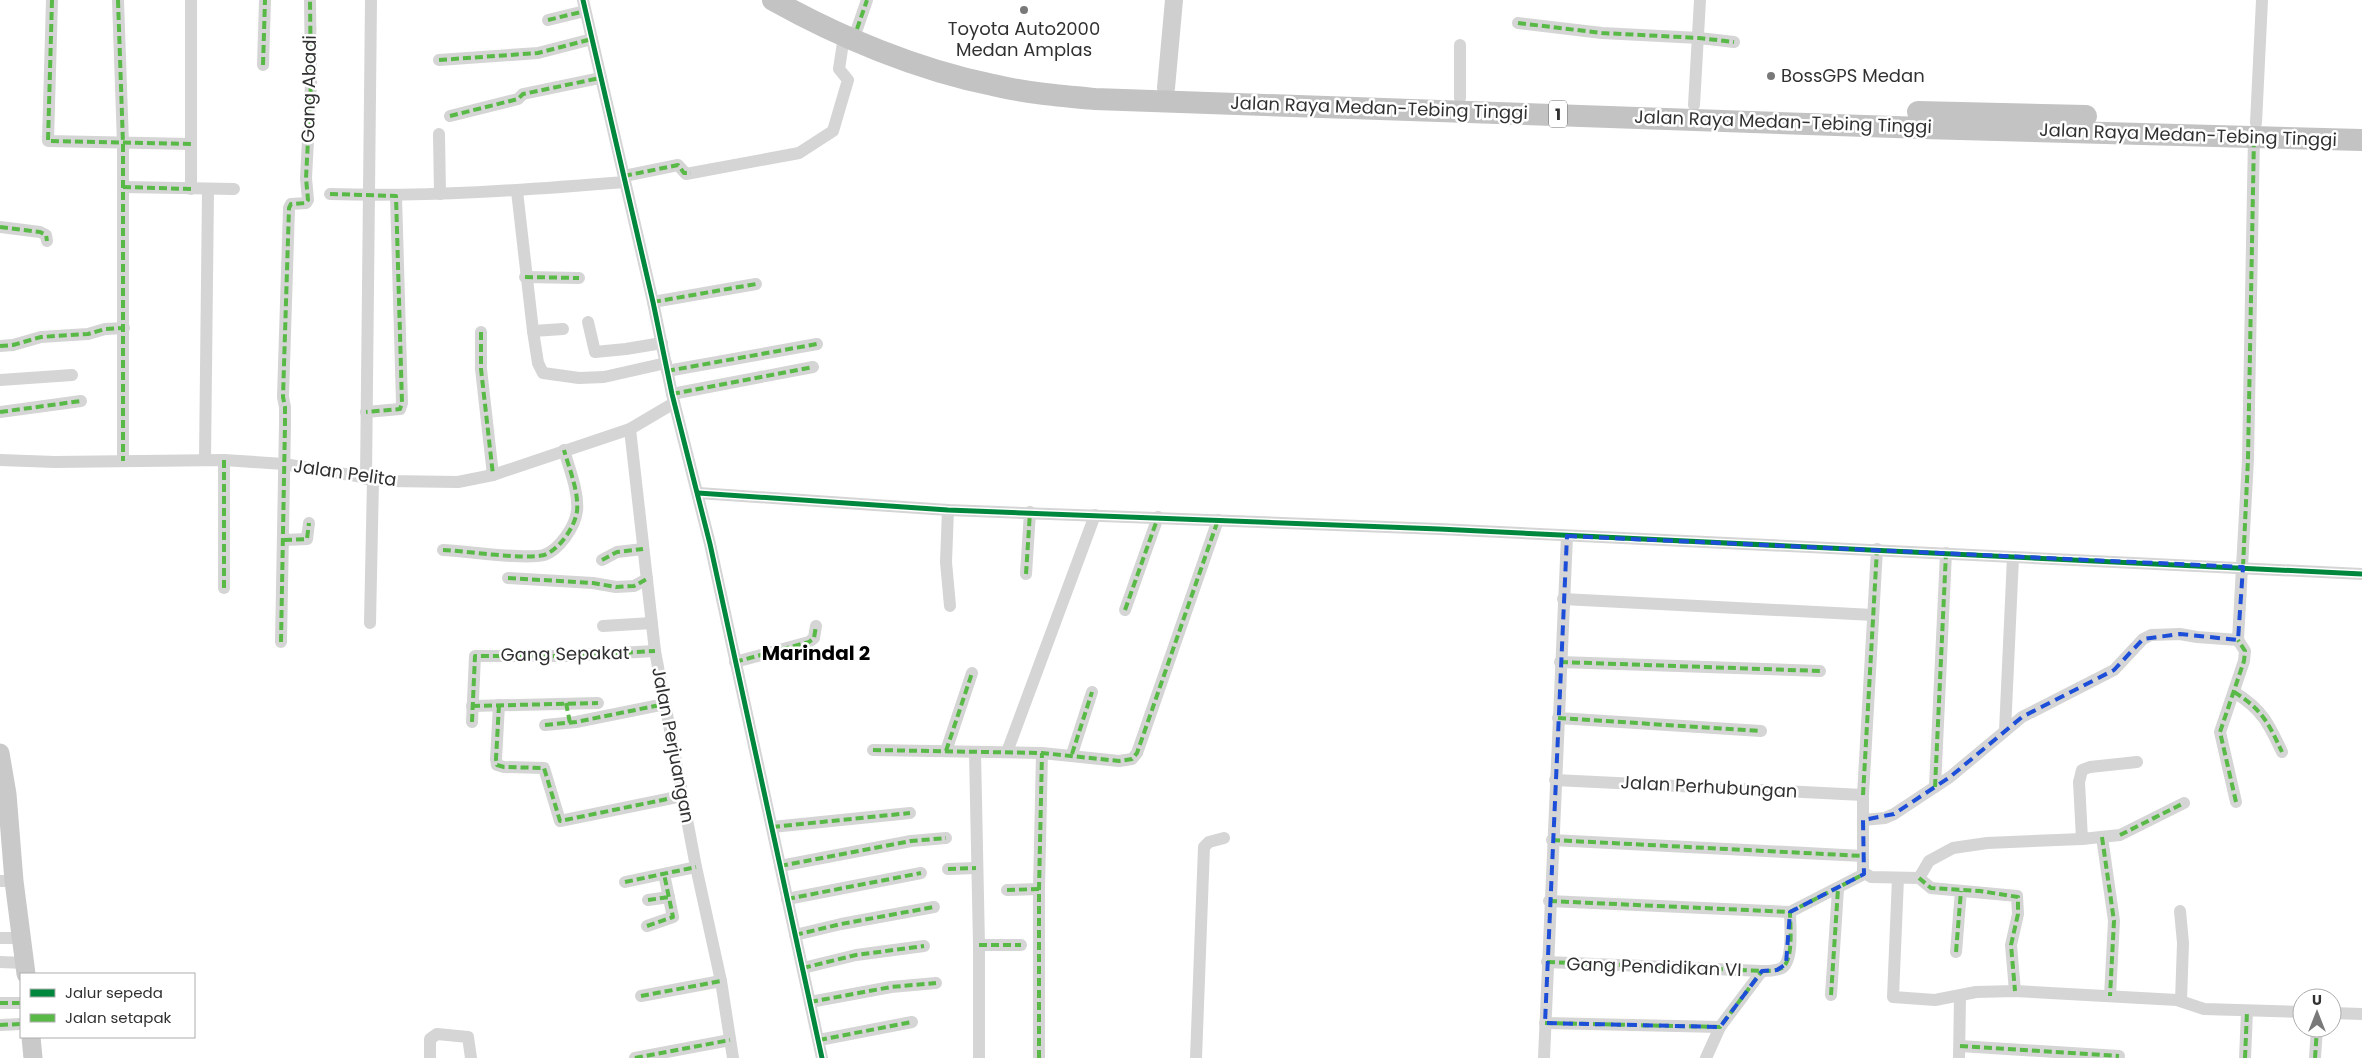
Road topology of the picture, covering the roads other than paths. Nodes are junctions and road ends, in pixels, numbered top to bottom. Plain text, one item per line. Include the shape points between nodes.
1 (52, 0) edge
2 (118, 0) edge
3 (191, 0) edge
4 (265, 0) edge
5 (310, 0) edge
6 (371, 0) edge
7 (773, 0) edge
8 (802, 0) edge
9 (867, 0) edge
10 (1174, 0) edge
11 (1700, 0) edge
12 (2262, 0) edge
13 (584, 5) edge
14 (548, 20) dead end
15 (1518, 23) dead end
16 (850, 32) junction
17 (1699, 38) junction
18 (592, 39) junction
19 (1734, 42) dead end
20 (1460, 45) dead end
21 (439, 60) dead end
22 (264, 65) dead end
23 (600, 78) junction
24 (1166, 88) junction
25 (1460, 98) junction
26 (1694, 104) junction
27 (450, 116) dead end
28 (2362, 125) edge
29 (2255, 129) junction
30 (439, 134) dead end
31 (2362, 140) edge
32 (122, 144) junction
33 (191, 144) junction
34 (624, 179) junction
35 (123, 187) junction
36 (191, 188) junction
37 (234, 189) dead end
38 (208, 190) junction
39 (517, 191) junction
40 (330, 194) dead end
41 (440, 194) junction
42 (370, 195) junction
43 (396, 196) junction
44 (0, 227) edge
45 (47, 241) dead end
46 (525, 277) junction
47 (579, 278) dead end
48 (756, 284) dead end
49 (653, 302) junction
50 (588, 322) dead end
51 (124, 328) junction
52 (563, 329) dead end
53 (533, 331) junction
54 (481, 332) dead end
55 (662, 343) junction
56 (817, 344) dead end
57 (0, 346) edge
58 (666, 367) junction
59 (813, 368) dead end
60 (72, 376) dead end
61 (0, 380) edge
62 (673, 399) junction
63 (81, 401) dead end
64 (0, 412) edge
65 (366, 412) junction
66 (630, 429) junction
67 (564, 450) junction
68 (0, 460) edge
69 (205, 460) junction
70 (224, 460) junction
71 (123, 461) junction
72 (284, 464) junction
73 (493, 475) junction
74 (373, 480) junction
75 (698, 493) junction
76 (948, 510) junction
77 (1030, 512) junction
78 (1095, 515) junction
79 (1158, 517) junction
80 (1218, 520) junction
81 (309, 523) dead end
82 (1567, 536) junction
83 (284, 540) junction
84 (643, 548) junction
85 (1877, 549) junction
86 (443, 550) dead end
87 (1946, 552) junction
88 (2013, 557) junction
89 (602, 560) dead end
90 (2242, 567) junction
91 (379, 572) dead end
92 (1026, 574) dead end
93 (2362, 574) edge
94 (508, 578) dead end
95 (647, 579) junction
96 (224, 588) dead end
97 (1563, 599) junction
98 (950, 606) dead end
99 (1125, 610) dead end
100 (1873, 615) junction
101 (370, 623) dead end
102 (652, 623) junction
103 (603, 626) dead end
104 (816, 626) dead end
105 (2238, 640) junction
106 (281, 642) dead end
107 (655, 651) junction
108 (735, 662) junction
109 (1560, 662) junction
110 (1820, 671) dead end
111 (972, 673) dead end
112 (1092, 692) dead end
113 (2234, 692) junction
114 (598, 703) dead end
115 (566, 704) junction
116 (665, 704) junction
117 (499, 705) junction
118 (472, 706) junction
119 (1558, 718) junction
120 (472, 722) dead end
121 (570, 723) junction
122 (544, 726) dead end
123 (2005, 731) junction
124 (1761, 732) dead end
125 (873, 750) dead end
126 (946, 751) junction
127 (975, 752) junction
128 (1007, 752) junction
129 (2282, 752) dead end
130 (0, 753) edge
131 (1042, 753) junction
132 (1072, 754) junction
133 (2137, 762) dead end
134 (1555, 780) junction
135 (1935, 787) junction
136 (4, 794) edge
137 (1863, 795) junction
138 (682, 796) junction
139 (2236, 802) dead end
140 (2184, 804) dead end
141 (910, 813) dead end
142 (1863, 820) junction
143 (772, 827) junction
144 (2102, 837) junction
145 (946, 838) dead end
146 (1224, 838) dead end
147 (2082, 839) junction
148 (1552, 840) junction
149 (1863, 856) junction
150 (780, 866) junction
151 (696, 867) junction
152 (976, 868) junction
153 (948, 869) dead end
154 (921, 873) dead end
155 (664, 874) junction
156 (1864, 874) junction
157 (1898, 878) junction
158 (1919, 878) junction
159 (7, 881) edge
160 (625, 882) dead end
161 (1039, 889) junction
162 (1838, 889) junction
163 (1007, 890) dead end
164 (1961, 891) junction
165 (669, 897) junction
166 (787, 899) junction
167 (648, 900) dead end
168 (1550, 901) junction
169 (934, 907) dead end
170 (2180, 911) dead end
171 (1790, 912) junction
172 (647, 926) dead end
173 (795, 935) junction
174 (0, 938) edge
175 (22, 938) junction
176 (979, 945) junction
177 (1021, 945) dead end
178 (924, 946) dead end
179 (1956, 952) dead end
180 (0, 962) edge
181 (1547, 962) junction
182 (803, 968) junction
183 (26, 969) edge
184 (1762, 971) junction
185 (721, 980) junction
186 (936, 983) dead end
187 (2015, 991) junction
188 (1831, 994) dead end
189 (641, 996) dead end
190 (1960, 996) junction
191 (2110, 996) junction
192 (2181, 1000) junction
193 (810, 1002) junction
194 (0, 1003) edge
195 (20, 1003) edge
196 (2247, 1012) junction
197 (2292, 1012) edge
198 (2342, 1013) edge
199 (2362, 1014) edge
200 (912, 1022) dead end
201 (1545, 1023) junction
202 (20, 1024) edge
203 (0, 1025) edge
204 (1720, 1027) junction
205 (31, 1038) edge
206 (2316, 1038) edge
207 (730, 1040) junction
208 (819, 1040) junction
209 (1960, 1052) edge
210 (2119, 1056) dead end
211 (33, 1058) edge
212 (430, 1058) edge
213 (471, 1058) edge
214 (635, 1058) edge
215 (733, 1058) edge
216 (822, 1058) edge
217 (979, 1058) edge
218 (1039, 1058) edge
219 (1196, 1058) edge
220 (1544, 1058) edge
221 (1706, 1058) edge
222 (2245, 1058) edge
223 (2315, 1058) edge

1 - 32 street via 46,139 50,142
2 - 32 street
3 - 33 street
4 - 22 street
5 - 72 street, Gang Abadi via 308,202 291,204 289,208 282,397 285,407
6 - 42 street
7 - 16 highway, Jalan Raya Medan-Tebing Tinggi / 1 via 827,30
8 - 16 highway, Jalan Raya Medan-Tebing Tinggi / 1
9 - 16 street
10 - 24 street
11 - 17 street
12 - 29 street
13 - 14 street
13 - 18 street
15 - 17 street via 1602,33
16 - 24 highway, Jalan Raya Medan-Tebing Tinggi / 1 via 1011,76 1087,85
16 - 29 highway, Jalan Raya Medan-Tebing Tinggi / 1 via 946,73 985,84 1095,99 1923,128
16 - 34 street via 839,69 848,80 833,131 818,138 808,148 799,153 686,174 678,165
17 - 19 street
17 - 26 street
18 - 21 street via 530,54
18 - 23 street
20 - 25 street
23 - 27 street via 523,94 518,99
23 - 34 street
24 - 25 highway, Jalan Raya Medan-Tebing Tinggi / 1
25 - 26 highway, Jalan Raya Medan-Tebing Tinggi / 1
26 - 29 highway, Jalan Raya Medan-Tebing Tinggi / 1
28 - 29 highway, Jalan Raya Medan-Tebing Tinggi / 1
29 - 31 highway, Jalan Raya Medan-Tebing Tinggi / 1
29 - 90 street via 2248,459
30 - 41 street
32 - 33 street
32 - 35 street
33 - 36 street
34 - 39 street
34 - 49 street
35 - 36 street
35 - 51 street
36 - 38 street
37 - 38 street
38 - 69 street
39 - 41 street
39 - 46 street
40 - 42 street
41 - 43 street
42 - 43 street
42 - 65 street
43 - 65 street via 402,403 396,411
44 - 45 street via 40,232 46,235
46 - 47 street
46 - 53 street
48 - 49 street
49 - 55 street
50 - 55 street via 595,352
51 - 57 street via 41,337
51 - 71 street
52 - 53 street
53 - 58 street via 538,363 547,375 604,377
54 - 73 street via 480,365
55 - 58 street
56 - 58 street
58 - 62 street
59 - 62 street
60 - 61 street
62 - 66 street, Jalan Pelita
62 - 75 street
63 - 64 street
65 - 74 street
66 - 67 street, Jalan Pelita
66 - 84 street, Jalan Perjuangan
67 - 73 street, Jalan Pelita
67 - 86 street via 577,512 564,539 553,551 534,556
68 - 71 street, Jalan Pelita
69 - 70 street, Jalan Pelita
69 - 71 street, Jalan Pelita
70 - 72 street, Jalan Pelita
70 - 96 street
72 - 74 street, Jalan Pelita
72 - 83 street
73 - 74 street, Jalan Pelita via 458,482
74 - 91 street
74 - 101 street
75 - 76 street
75 - 108 street
76 - 77 street
76 - 98 street via 946,562
77 - 78 street
77 - 92 street
78 - 79 street
78 - 128 street
79 - 80 street
79 - 99 street
80 - 82 street
80 - 132 street via 1135,756 1119,761
81 - 83 street via 307,539
82 - 85 street
82 - 97 street
83 - 106 street
84 - 89 street via 617,552
84 - 95 street, Jalan Perjuangan
85 - 87 street
85 - 100 street
87 - 88 street
87 - 135 street
88 - 90 street
88 - 123 street
90 - 93 street
90 - 105 street
94 - 95 street via 616,587 634,586
95 - 102 street, Jalan Perjuangan
97 - 100 street
97 - 109 street
100 - 137 street
102 - 103 street
102 - 107 street, Jalan Perjuangan
104 - 108 street via 814,638 808,642
105 - 113 street via 2244,646 2245,656
105 - 123 street via 2180,634 2151,635 2137,644 2114,670 2022,717
107 - 116 street, Jalan Perjuangan
107 - 118 street, Gang Sepakat via 475,656
108 - 143 street
109 - 110 street
109 - 119 street
111 - 126 street
112 - 132 street
113 - 129 street via 2265,717
113 - 139 street via 2220,732
114 - 115 street
115 - 117 street
115 - 121 street
116 - 121 street
116 - 138 street, Jalan Perjuangan
117 - 118 street
117 - 138 street via 498,765 544,768 560,821
118 - 120 street
119 - 124 street
119 - 134 street
121 - 122 street
123 - 135 street
125 - 126 street
126 - 127 street
127 - 128 street
127 - 152 street
128 - 131 street
130 - 136 main road
131 - 132 street
131 - 161 street
133 - 147 street via 2082,770 2079,782
134 - 137 street, Jalan Perhubungan
134 - 148 street
135 - 142 street via 1885,818
136 - 159 main road
137 - 142 street
138 - 151 street, Jalan Perjuangan
140 - 144 street via 2120,835
141 - 143 street
142 - 149 street
143 - 150 street
144 - 147 street
144 - 191 street via 2114,921
145 - 150 street via 904,842
146 - 219 street via 1209,842 1204,847
147 - 158 street via 1987,843 1953,848 1929,861
148 - 149 street
148 - 168 street
149 - 156 street
150 - 166 street
151 - 155 street
151 - 185 street, Jalan Perjuangan
152 - 153 street
152 - 176 street
154 - 166 street
155 - 160 street
155 - 165 street
156 - 157 street
156 - 162 street
157 - 158 street
157 - 190 street via 1893,997 1935,1000
158 - 164 street via 1931,888
159 - 175 main road
161 - 163 street
161 - 218 street
162 - 171 street
162 - 188 street
164 - 179 street
164 - 187 street via 2018,897 2011,945
165 - 167 street
165 - 172 street via 672,918
166 - 173 street
168 - 171 street
168 - 181 street
169 - 173 street
170 - 192 street via 2183,943
171 - 184 street, Gang Pendidikan VI via 1790,950 1786,964 1777,970
173 - 182 street
174 - 175 street
175 - 183 main road
176 - 177 street
176 - 217 street
178 - 182 street via 856,955
180 - 183 street
181 - 184 street, Gang Pendidikan VI
181 - 201 street
182 - 193 street
184 - 204 street
185 - 189 street
185 - 207 street, Jalan Perjuangan
186 - 193 street via 891,987
187 - 190 street via 1976,992
187 - 191 street
190 - 209 street
191 - 192 street
192 - 196 street via 2204,1009
193 - 208 street
194 - 195 street
196 - 197 street
196 - 222 street
198 - 199 street
200 - 208 street
201 - 204 street
201 - 220 street
202 - 203 street
204 - 221 street
205 - 211 main road
206 - 223 street
207 - 214 street
207 - 215 street, Jalan Perjuangan
208 - 216 street
209 - 210 street
212 - 213 street via 430,1039 437,1034 468,1036

